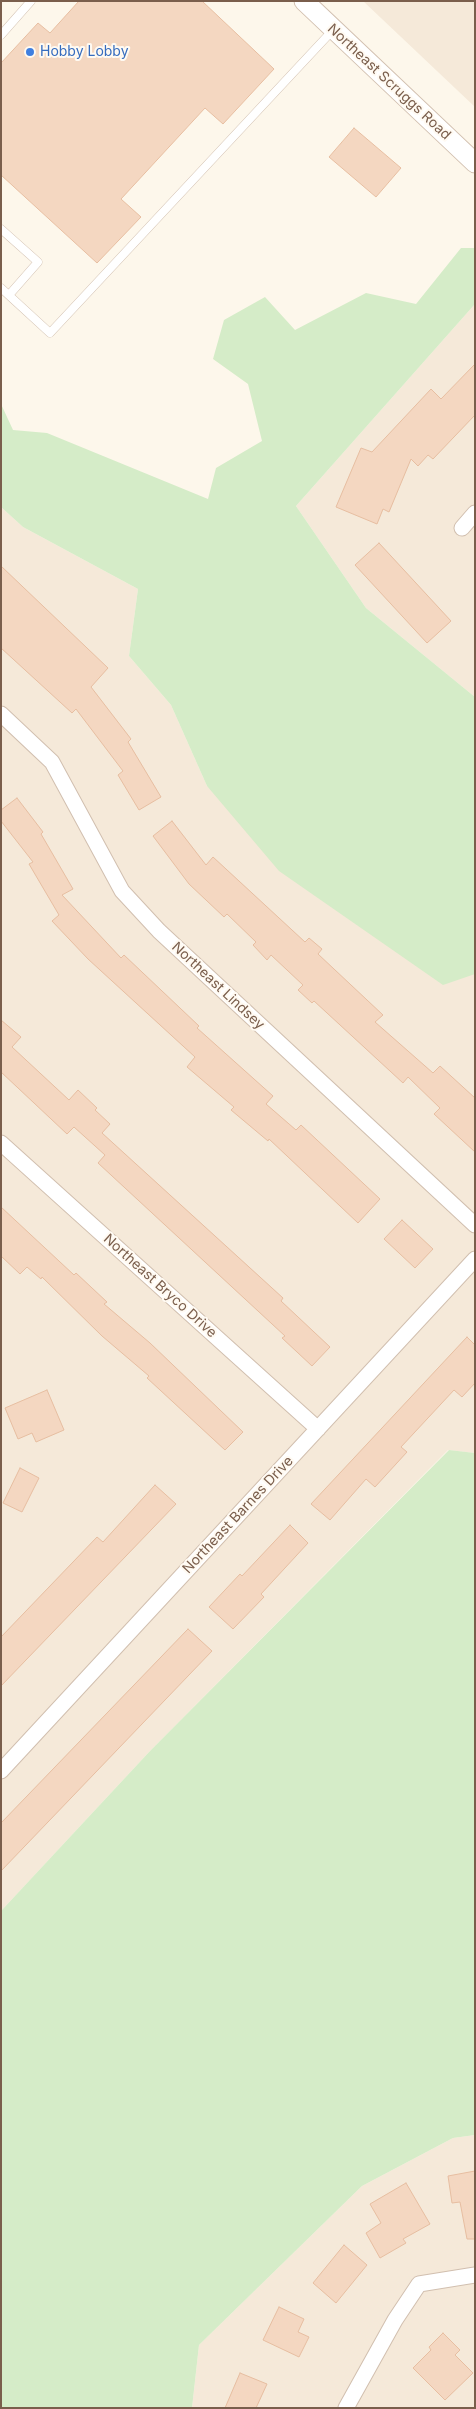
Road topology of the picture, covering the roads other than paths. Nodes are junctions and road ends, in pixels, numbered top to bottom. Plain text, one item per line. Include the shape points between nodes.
1 (304, 1) edge
2 (26, 3) edge
3 (333, 30) junction
4 (1, 35) edge
5 (475, 163) edge
6 (1, 229) edge
7 (1, 288) edge
8 (9, 295) junction
9 (475, 513) edge
10 (462, 528) dead end
11 (1, 714) edge
12 (1, 1143) edge
13 (475, 1225) edge
14 (475, 1260) edge
15 (318, 1429) junction
16 (1, 1771) edge
17 (475, 2275) edge
18 (346, 2408) edge

1 - 3 street, Northeast Scruggs Road
2 - 4 lane
3 - 5 street, Northeast Scruggs Road
3 - 8 lane via 50,333
6 - 8 lane via 38,262
7 - 8 lane
9 - 10 street
11 - 13 street, Northeast Lindsey via 52,762 122,891 159,930
12 - 15 street, Northeast Bryco Drive
14 - 15 street, Northeast Barnes Drive
15 - 16 street, Northeast Barnes Drive
17 - 18 street via 419,2284

